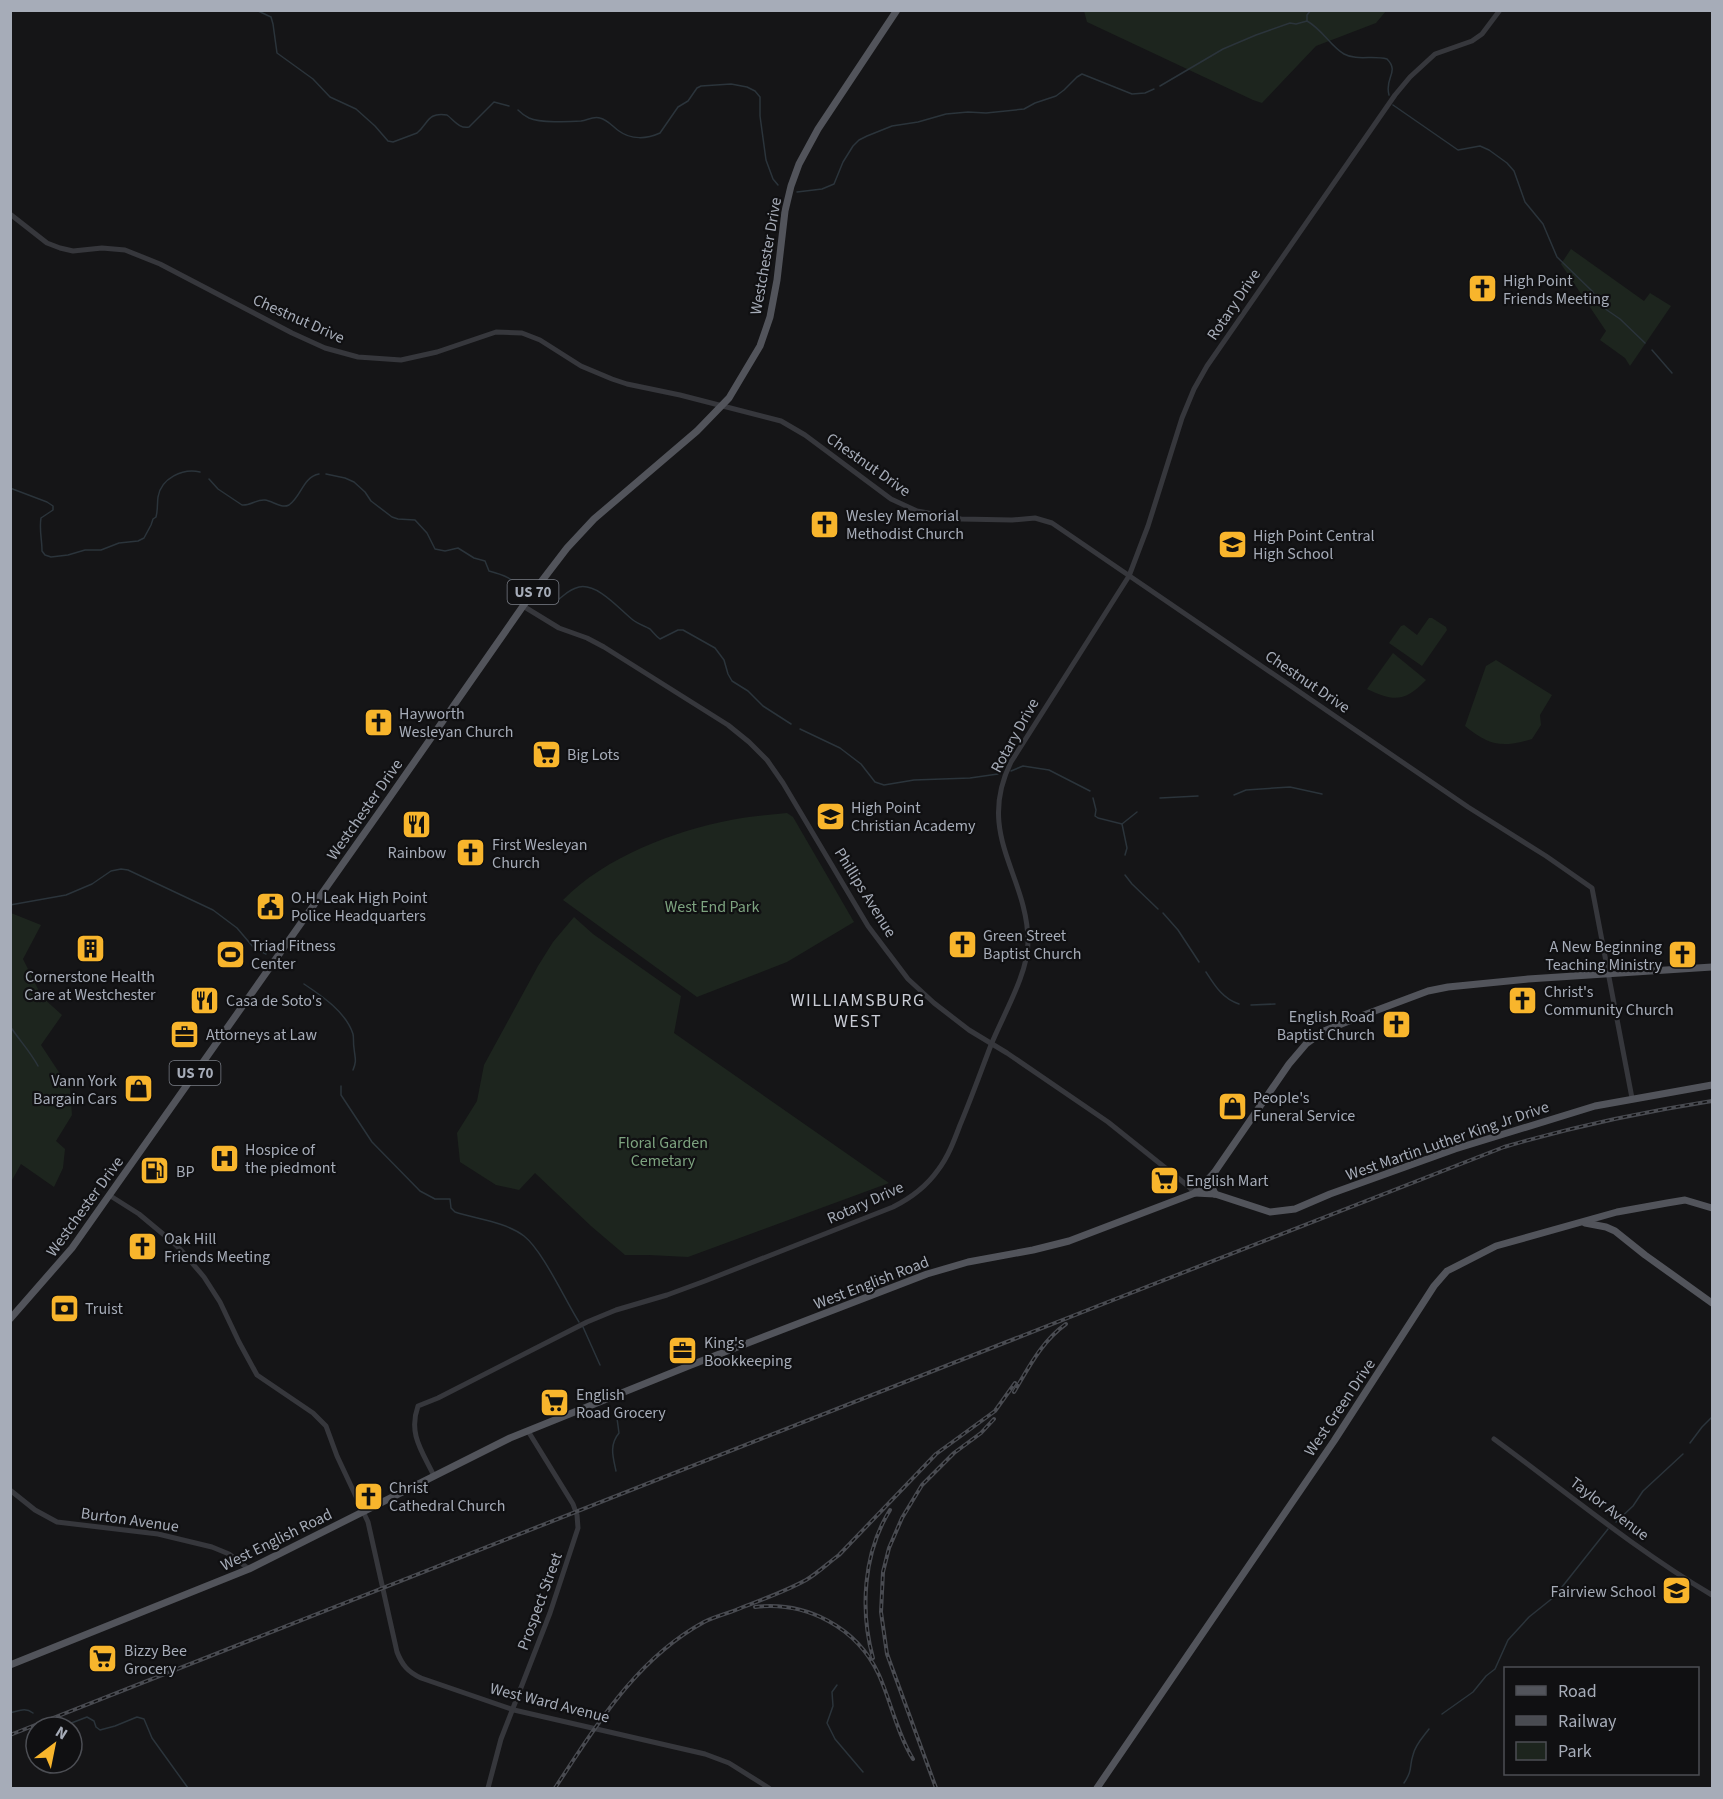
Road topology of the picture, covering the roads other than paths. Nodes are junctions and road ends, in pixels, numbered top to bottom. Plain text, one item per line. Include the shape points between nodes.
1 (897, 10) edge
2 (1500, 10) edge
3 (10, 214) edge
4 (722, 406) junction
5 (1130, 576) junction
6 (523, 606) junction
7 (1713, 967) edge
8 (1608, 974) junction
9 (992, 1044) junction
10 (1713, 1085) edge
11 (1632, 1098) junction
12 (1214, 1173) junction
13 (1195, 1193) junction
14 (1215, 1194) junction
15 (109, 1195) junction
16 (1713, 1208) edge
17 (1617, 1212) junction
18 (1583, 1223) junction
19 (1615, 1231) junction
20 (1713, 1303) edge
21 (10, 1319) edge
22 (528, 1431) junction
23 (1494, 1439) dead end
24 (434, 1476) junction
25 (10, 1490) edge
26 (364, 1511) junction
27 (249, 1569) junction
28 (1713, 1595) edge
29 (10, 1665) edge
30 (513, 1710) junction
31 (488, 1788) edge
32 (769, 1788) edge
33 (1097, 1788) edge

1 - 4 main road, Westchester Drive / US 70 via 799,164 785,211 770,316 760,346
2 - 5 street, Rotary Drive via 1472,41 1429,58 1395,95 1207,366 1182,418
3 - 4 street, Chestnut Drive via 47,243 73,250 125,250 160,264 292,333 364,359 401,360 496,332 514,332 531,336 581,366 612,379
4 - 5 street, Chestnut Drive via 790,425 904,506 961,519 1043,519
4 - 6 main road, Westchester Drive / US 70 via 594,519
5 - 8 street, Chestnut Drive via 1592,888
5 - 9 street, Rotary Drive via 1016,753 1002,783 1000,831 1020,897 1028,947
6 - 9 street, Phillips Avenue via 604,647 749,742 782,782 868,926 908,979 934,1003
6 - 15 main road, Westchester Drive / US 70
7 - 8 main road, West English Road
8 - 11 street, Chestnut Drive
8 - 12 main road, West English Road via 1428,991 1324,1031 1289,1064
9 - 13 street, Phillips Avenue via 1108,1122
9 - 24 street, Rotary Drive via 943,1163 911,1198 705,1281 586,1322 418,1406 415,1435
10 - 11 main road, West Martin Luther King Jr Drive
11 - 14 main road, West Martin Luther King Jr Drive via 1455,1149 1295,1209 1270,1212
12 - 13 main road, West English Road
12 - 14 main road
13 - 14 main road, West Martin Luther King Jr Drive
13 - 22 main road, West English Road via 1069,1241 968,1262 900,1283
15 - 21 main road, Westchester Drive / US 70 via 72,1248
15 - 26 street, West Ward Avenue via 169,1239 204,1277 257,1375 326,1426
16 - 17 main road, West Green Drive via 1685,1200
17 - 18 main road, West Green Drive
17 - 19 main road via 1612,1224
18 - 19 main road
18 - 33 main road, West Green Drive via 1496,1246 1447,1271
19 - 20 main road
22 - 24 main road, West English Road
22 - 30 street, Prospect Street via 573,1504 578,1520 567,1564
23 - 28 street, Taylor Avenue via 1647,1553
24 - 26 main road, West English Road
25 - 27 street, Burton Avenue via 57,1522 158,1534 219,1550
26 - 27 main road, West English Road
26 - 30 street, West Ward Avenue via 403,1666 421,1678
27 - 29 main road, West English Road
30 - 31 street, Prospect Street
30 - 32 street, West Ward Avenue via 705,1754 729,1763

